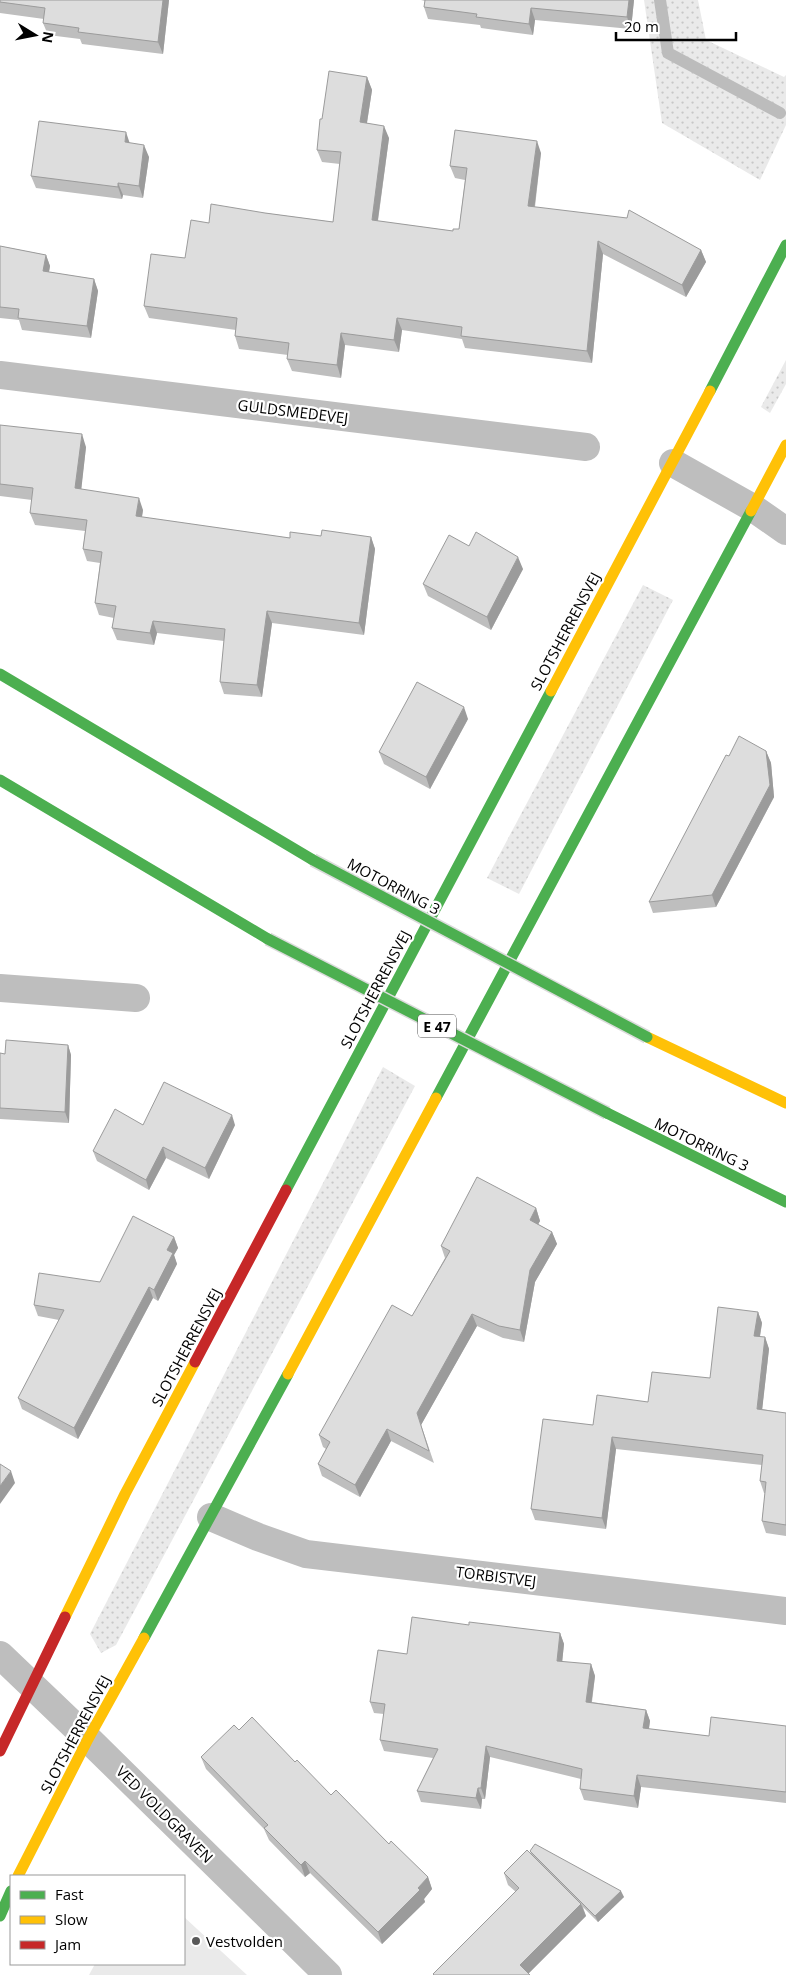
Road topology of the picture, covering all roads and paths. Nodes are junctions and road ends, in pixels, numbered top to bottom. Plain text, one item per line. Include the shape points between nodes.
1 (786, 245) edge
2 (0, 375) edge
3 (786, 445) edge
4 (586, 447) dead end
5 (673, 463) junction
6 (753, 508) junction
7 (786, 531) edge
8 (0, 674) edge
9 (0, 780) edge
10 (0, 988) edge
11 (136, 998) dead end
12 (786, 1103) edge
13 (786, 1202) edge
14 (211, 1517) junction
15 (786, 1611) edge
16 (0, 1655) edge
17 (31, 1685) junction
18 (88, 1739) junction
19 (0, 1751) edge
20 (19, 1875) edge
21 (10, 1893) edge
22 (0, 1916) edge
23 (328, 1975) edge

1 - 5 main road, SLOTSHERRENSVEJ
2 - 4 street, GULDSMEDEVEJ
3 - 6 main road, SLOTSHERRENSVEJ
5 - 6 street
5 - 17 main road, SLOTSHERRENSVEJ via 125,1494
6 - 7 street
6 - 14 main road, SLOTSHERRENSVEJ
8 - 12 main road, MOTORRING 3, bridge via 313,860 647,1037
9 - 13 main road, MOTORRING 3 / E 47, bridge via 268,939
10 - 11 street
14 - 15 street, TORBISTVEJ via 306,1554
14 - 18 main road, SLOTSHERRENSVEJ
16 - 17 street, VED VOLDGRAVEN
17 - 18 street, VED VOLDGRAVEN
17 - 19 main road, SLOTSHERRENSVEJ
18 - 20 main road, SLOTSHERRENSVEJ
18 - 23 street, VED VOLDGRAVEN
21 - 22 main road

